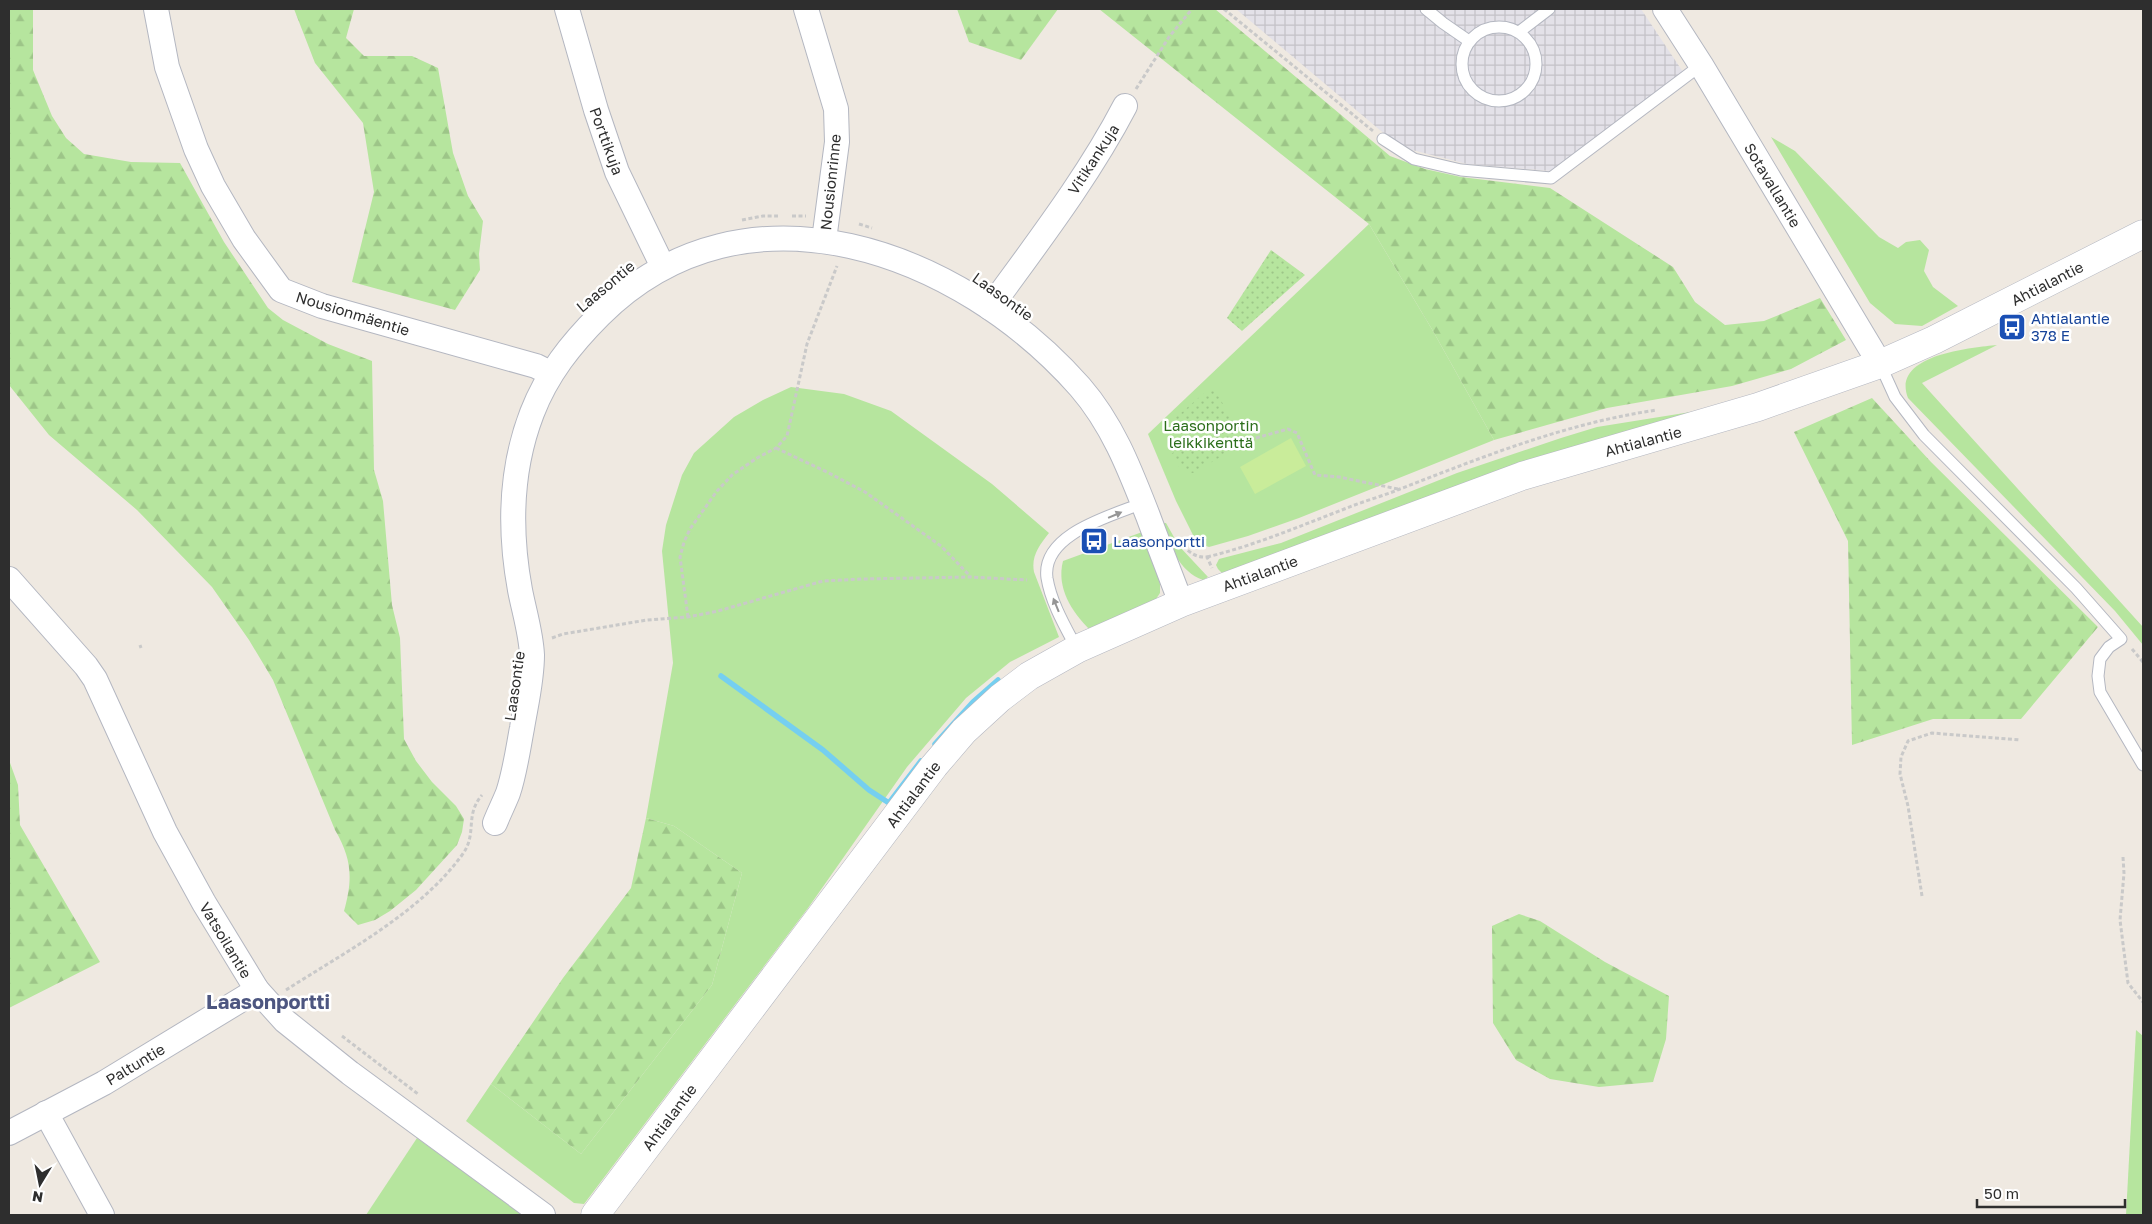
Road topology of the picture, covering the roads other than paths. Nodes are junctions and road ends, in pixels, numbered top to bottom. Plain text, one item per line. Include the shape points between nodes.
1 (156, 9) edge
2 (566, 9) edge
3 (806, 9) edge
4 (1426, 9) edge
5 (1548, 9) edge
6 (1665, 9) edge
7 (1519, 32) junction
8 (1469, 41) junction
9 (1701, 65) junction
10 (1125, 106) road end
11 (1383, 139) road end
12 (831, 234) junction
13 (2143, 234) edge
14 (663, 267) junction
15 (990, 308) junction
16 (1880, 364) junction
17 (550, 373) junction
18 (1143, 503) junction
19 (9, 580) edge
20 (1181, 603) junction
21 (1077, 649) junction
22 (2143, 765) edge
23 (495, 823) dead end
24 (257, 990) junction
25 (46, 1113) junction
26 (9, 1133) edge
27 (102, 1215) edge
28 (544, 1215) edge
29 (595, 1215) edge

1 - 17 street, Nousionmäentie via 168,67 196,150 244,239 281,290 322,306 536,366
2 - 14 street, Porttikuja via 617,172
3 - 12 street, Nousionrinne via 836,109
4 - 8 lane
5 - 7 lane
6 - 9 street, Sotavallantie
7 - 8 lane via 1497,26 1487,28
7 - 8 lane via 1534,50 1536,73 1523,92 1507,100 1489,100 1470,86 1462,64
9 - 11 lane via 1551,178 1461,170 1414,160
9 - 16 street, Sotavallantie
10 - 15 street, Vitikankuja via 1097,155
12 - 14 street, Laasontie via 743,240 703,250
12 - 15 street, Laasontie via 916,266
13 - 16 street, Ahtialantie
14 - 17 street, Laasontie via 610,305
15 - 18 street, Laasontie via 1038,346 1080,388 1103,417 1121,449
16 - 20 street, Ahtialantie via 1758,408 1522,476
16 - 22 lane via 1895,397 1924,435 2064,575 2121,639 2109,647 2100,660 2100,692
17 - 23 street, Laasontie via 522,445 513,497 515,556 531,648 530,685 512,779
18 - 20 street, Laasontie
21 -> 18 lane via 1047,579 1053,551 1072,534
19 - 24 street, Vatsoilantie via 95,679 165,832
20 - 21 street, Ahtialantie
21 - 29 street, Ahtialantie via 1029,676 1000,698 964,731 934,766
24 - 25 street, Paltuntie via 104,1083
24 - 28 street, Vatsoilantie via 285,1021 350,1073
25 - 26 street, Paltuntie
25 - 27 street

